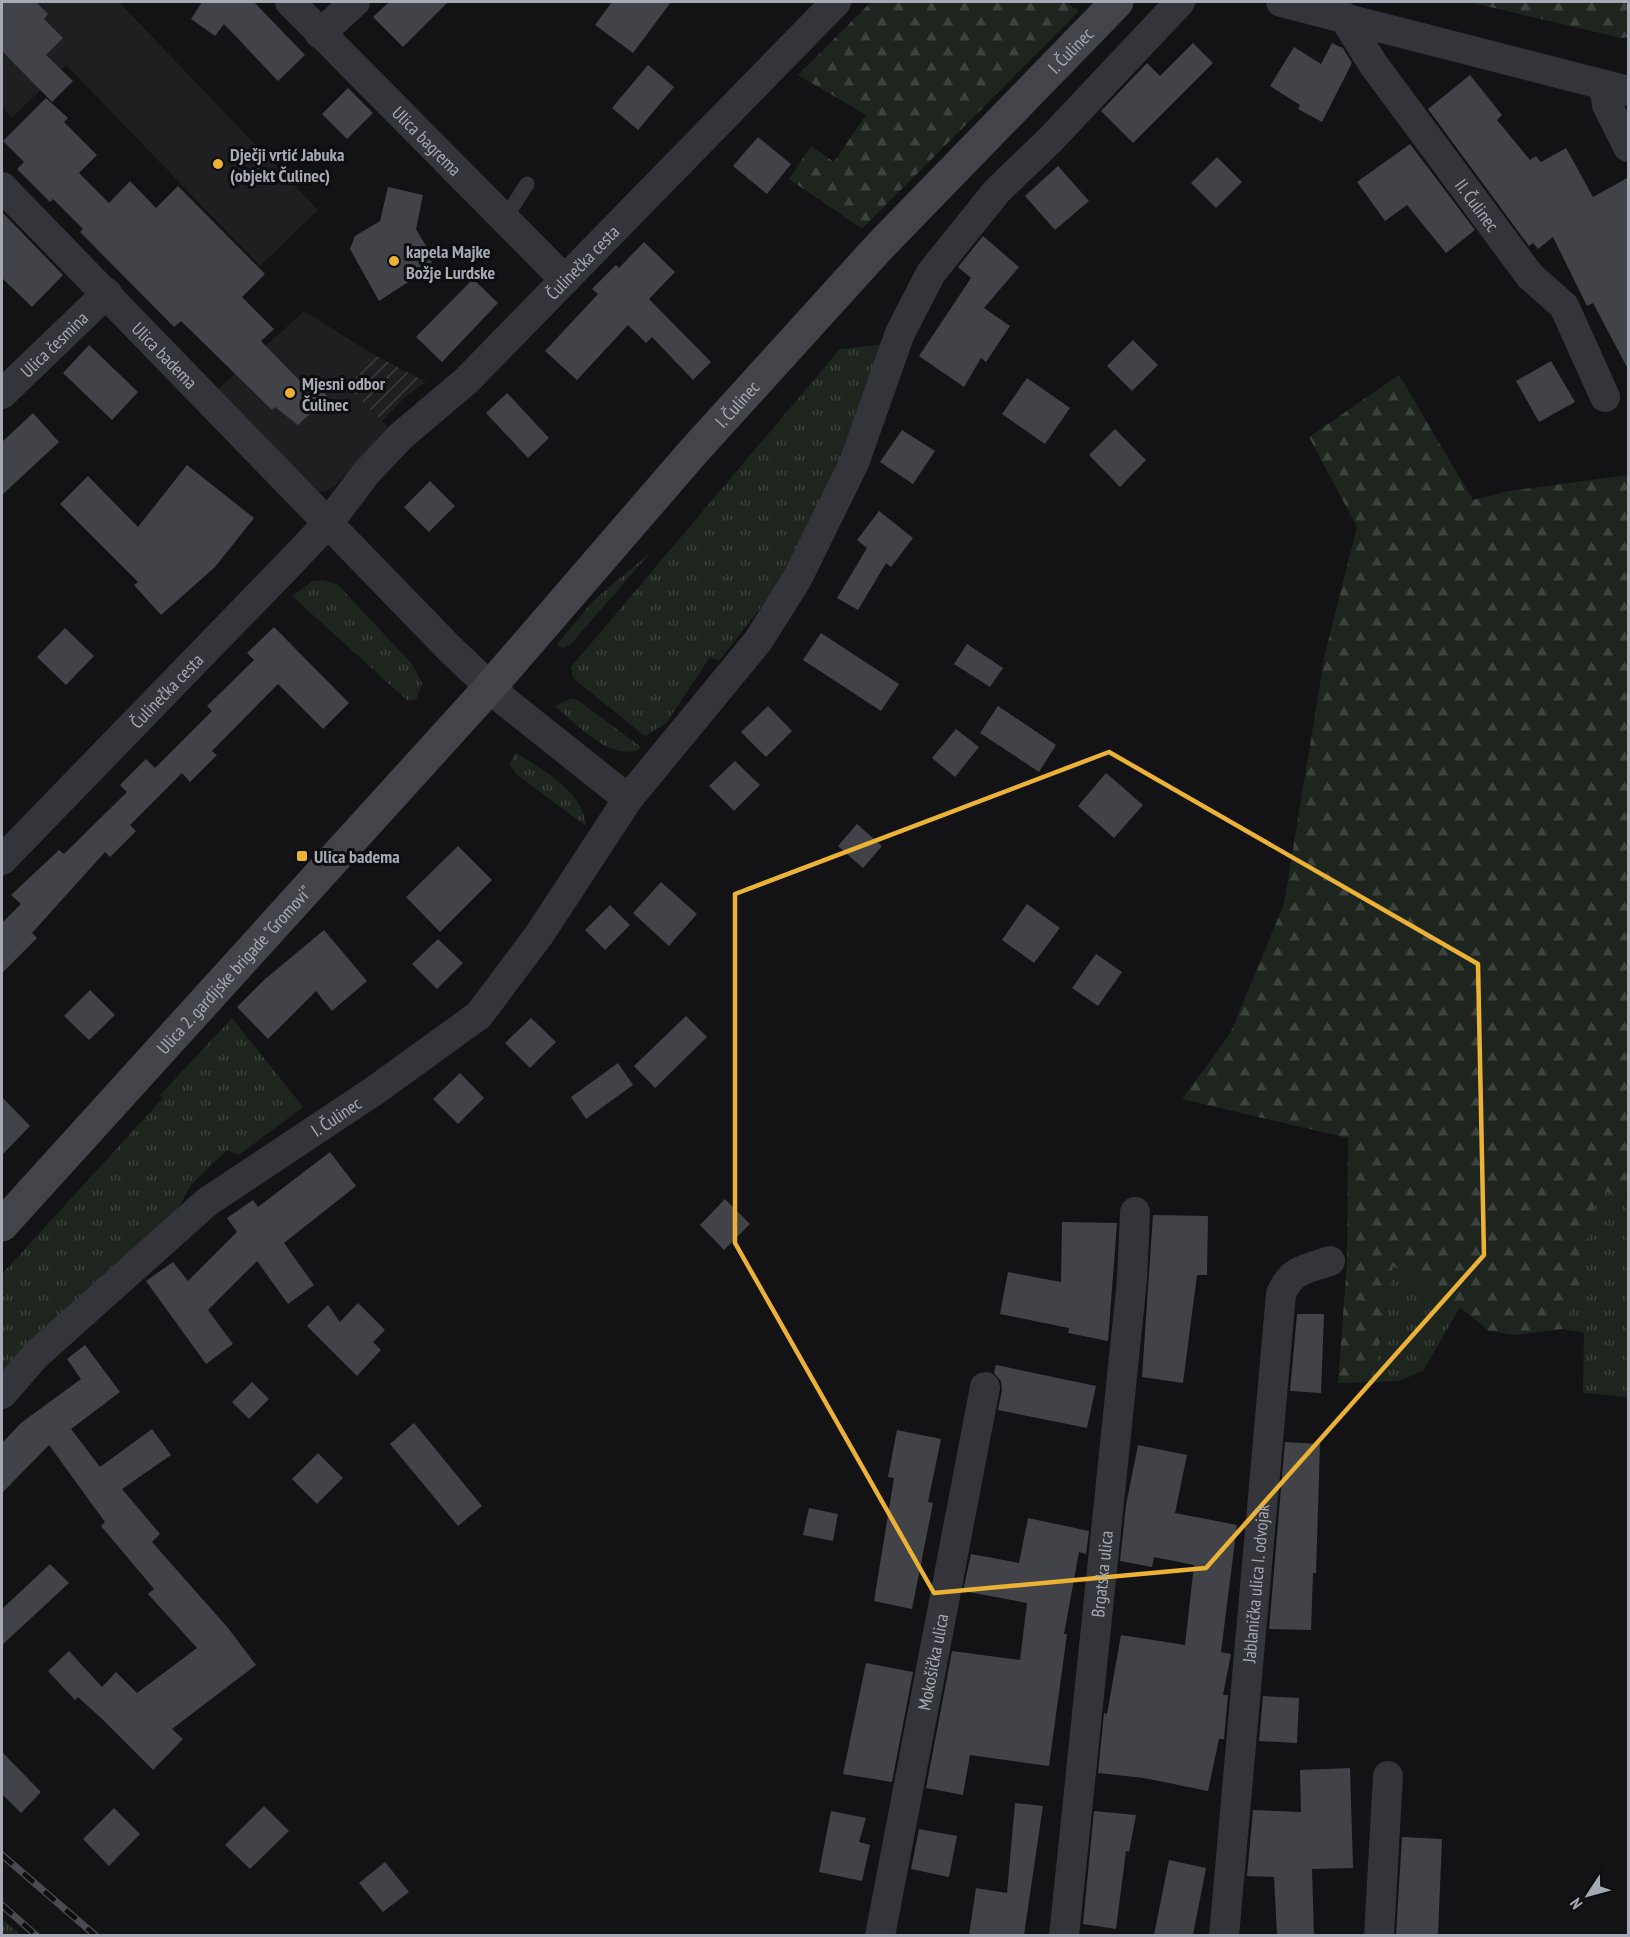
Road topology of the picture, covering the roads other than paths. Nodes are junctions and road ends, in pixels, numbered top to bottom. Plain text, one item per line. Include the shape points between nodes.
1 (290, 2) edge
2 (354, 2) edge
3 (836, 2) edge
4 (1117, 2) edge
5 (1180, 2) edge
6 (1281, 2) edge
7 (1343, 16) junction
8 (320, 34) junction
9 (1616, 88) edge
10 (1629, 147) edge
11 (527, 184) dead end
12 (2, 187) edge
13 (504, 220) junction
14 (565, 280) junction
15 (107, 293) junction
16 (2, 394) edge
17 (1605, 397) dead end
18 (328, 522) junction
19 (490, 687) junction
20 (628, 799) junction
21 (2, 860) edge
22 (1135, 1212) dead end
23 (2, 1225) edge
24 (1330, 1261) dead end
25 (985, 1387) dead end
26 (2, 1394) edge
27 (1388, 1776) dead end
28 (880, 1935) edge
29 (1064, 1935) edge
30 (1224, 1935) edge
31 (1379, 1935) edge

1 - 8 street, Ulica bagrema
2 - 8 street
3 - 14 street, Čulinečka cesta
4 - 19 street, I. Čulinec via 880,246 693,452
5 - 20 street, I. Čulinec via 1051,140 997,190 931,273 900,333 854,463 797,579 758,641
6 - 7 street
7 - 9 street
7 - 17 street, II. Čulinec via 1373,64 1530,276 1564,306
8 - 13 street, Ulica bagrema
9 - 10 street via 1607,105
11 - 13 lane
12 - 15 street, Ulica badema
13 - 14 street, Ulica bagrema
14 - 18 street, Čulinečka cesta via 466,381 401,436 358,482
15 - 16 street, Ulica česmina
15 - 18 street, Ulica badema
18 - 19 street
18 - 21 street, Čulinečka cesta
19 - 20 street
19 - 23 street, Ulica 2. gardijske brigade "Gromovi"
20 - 26 street, I. Čulinec via 539,935 479,1015 374,1091 207,1202 36,1355
22 - 29 street, Brgatska ulica via 1132,1280
24 - 30 street, Jablanička ulica I. odvojak via 1297,1272 1286,1281 1281,1294
25 - 28 street, Mokošička ulica
27 - 31 street

